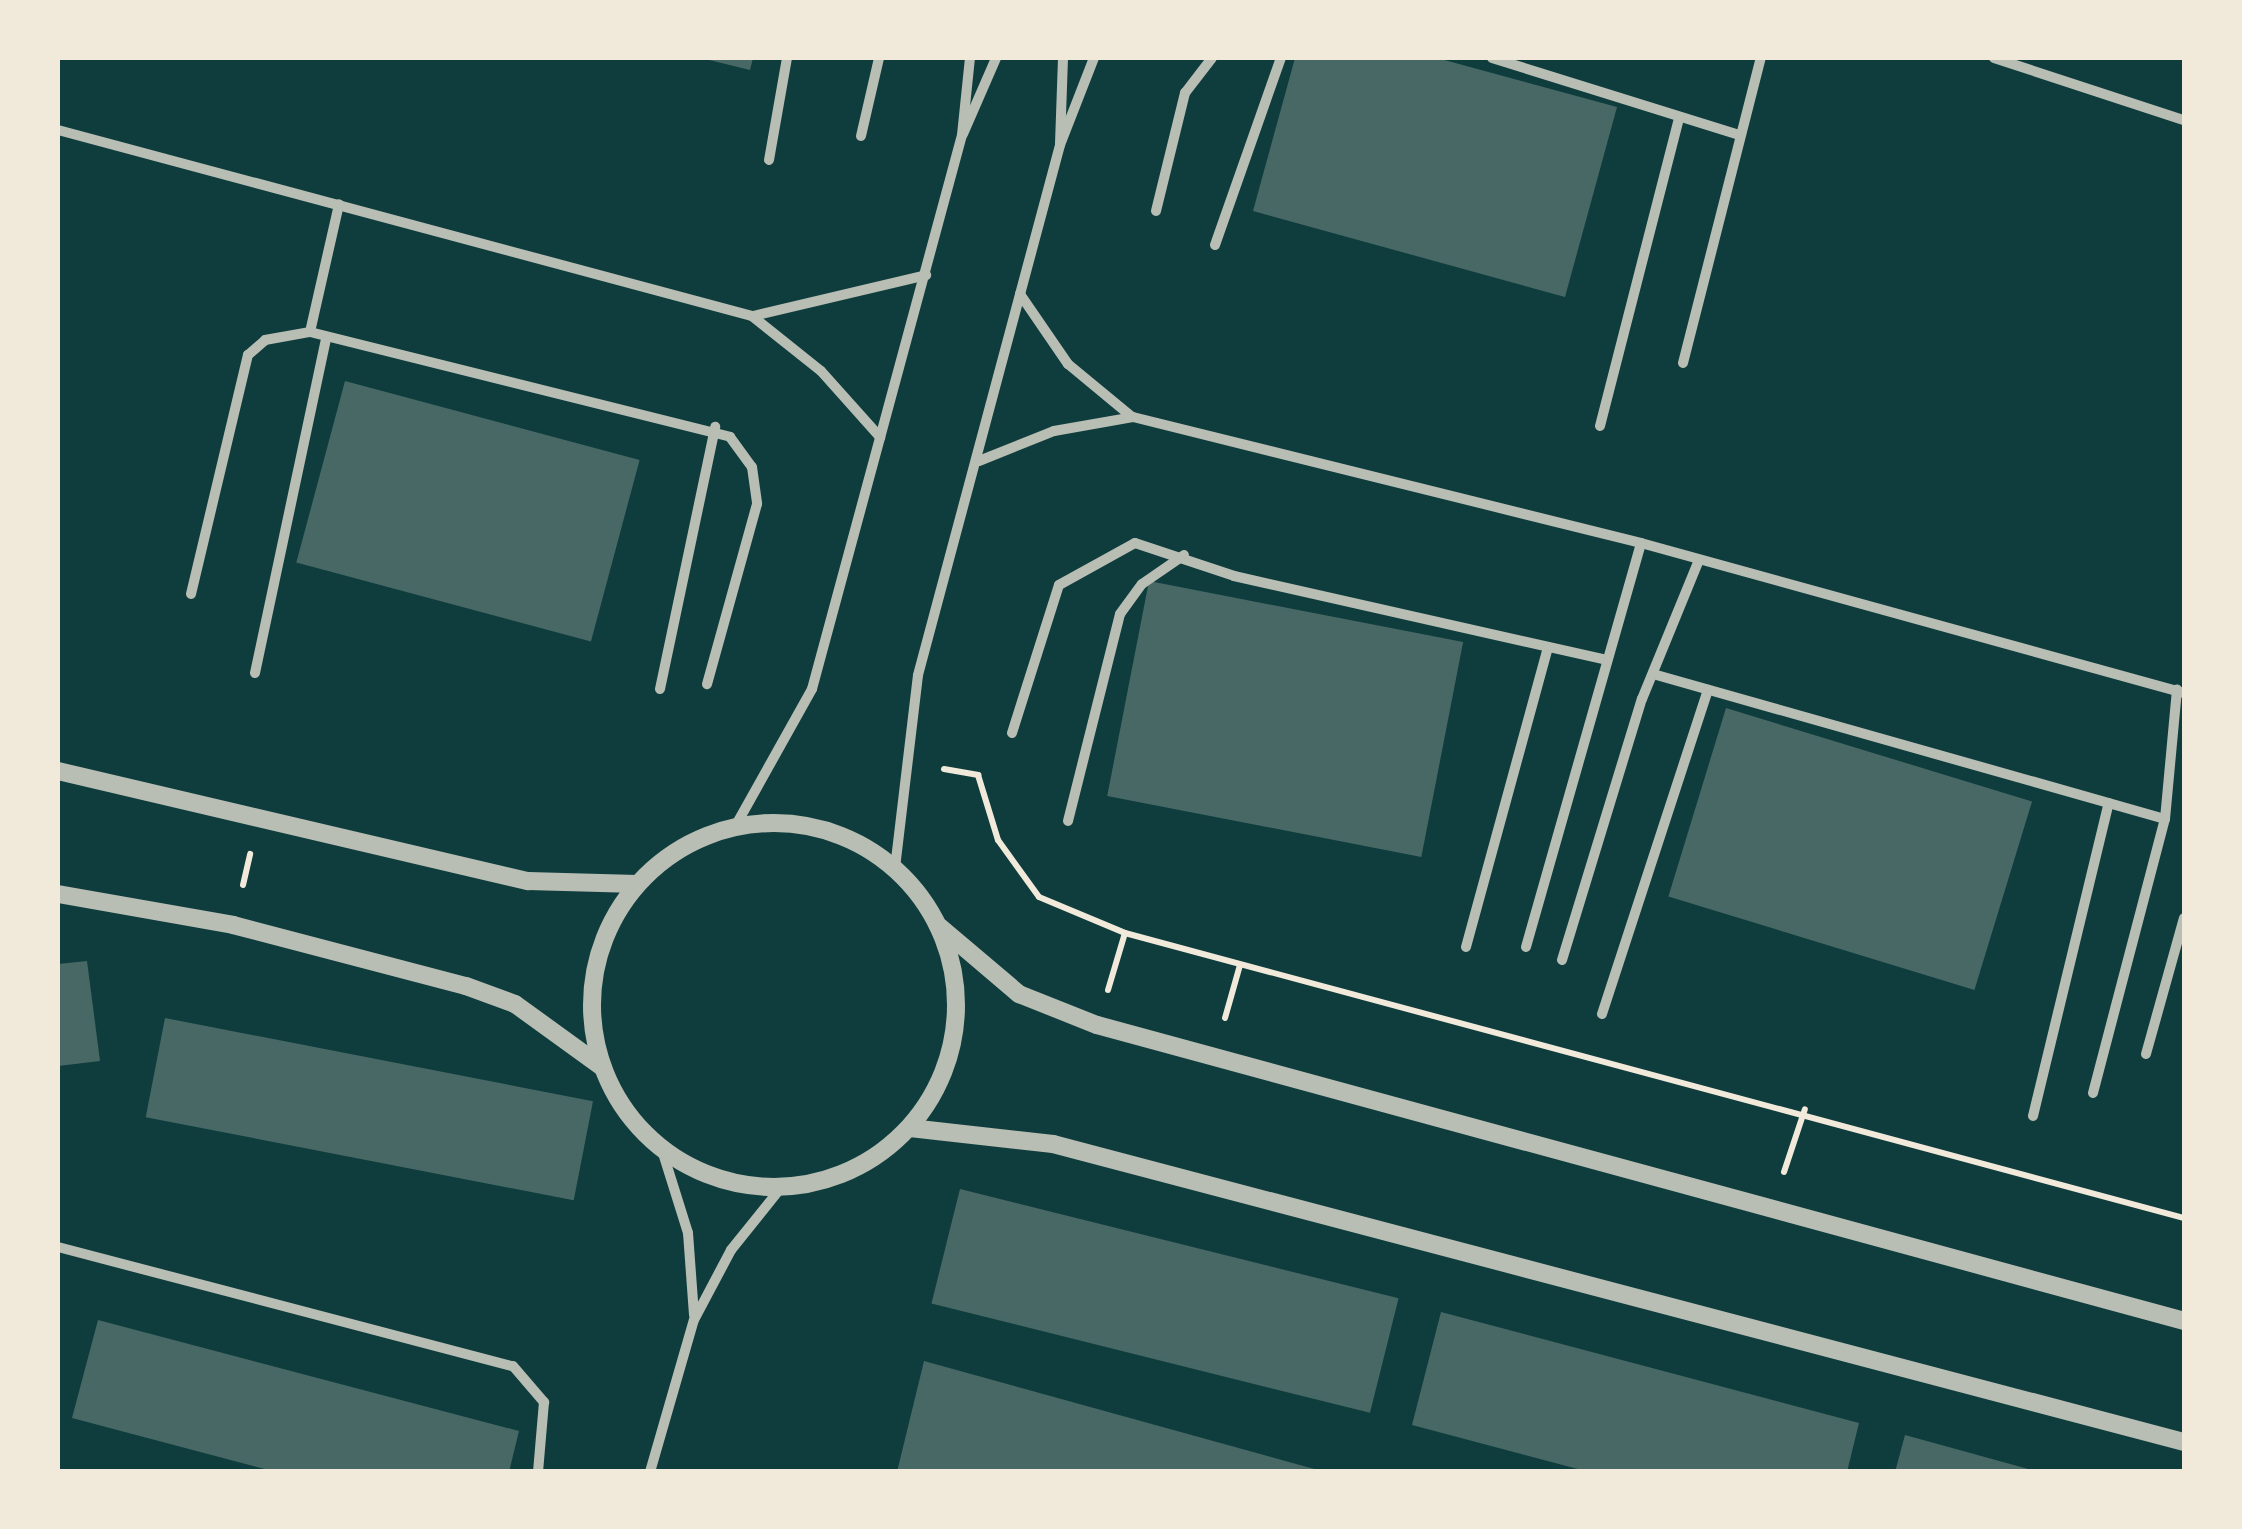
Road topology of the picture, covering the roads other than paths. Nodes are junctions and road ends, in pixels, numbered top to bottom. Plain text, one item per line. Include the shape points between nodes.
1 (787, 58) edge
2 (880, 58) edge
3 (970, 58) edge
4 (996, 58) edge
5 (1063, 58) edge
6 (1094, 58) edge
7 (1212, 58) edge
8 (1280, 58) edge
9 (1492, 58) edge
10 (1761, 58) edge
11 (1994, 58) edge
12 (1679, 118) junction
13 (2184, 120) edge
14 (58, 130) edge
15 (962, 135) junction
16 (1738, 135) junction
17 (861, 136) dead end
18 (1060, 144) junction
19 (769, 160) dead end
20 (339, 204) junction
21 (1156, 211) dead end
22 (1215, 245) dead end
23 (926, 275) junction
24 (1020, 294) junction
25 (752, 316) junction
26 (310, 332) junction
27 (326, 338) junction
28 (1684, 364) dead end
29 (1133, 418) junction
30 (1600, 426) dead end
31 (715, 427) junction
32 (880, 437) junction
33 (978, 461) junction
34 (1641, 543) junction
35 (1184, 555) junction
36 (1700, 560) junction
37 (191, 594) dead end
38 (1548, 647) junction
39 (1607, 660) junction
40 (255, 673) dead end
41 (1652, 674) junction
42 (707, 684) dead end
43 (660, 689) dead end
44 (1708, 690) junction
45 (2181, 692) edge
46 (1012, 733) dead end
47 (58, 771) edge
48 (2109, 803) junction
49 (2165, 819) junction
50 (1068, 821) dead end
51 (736, 826) junction
52 (895, 868) junction
53 (637, 884) junction
54 (58, 894) edge
55 (2184, 918) edge
56 (940, 927) junction
57 (1466, 947) dead end
58 (1526, 947) dead end
59 (1562, 960) dead end
60 (1602, 1014) dead end
61 (2146, 1054) dead end
62 (602, 1067) junction
63 (2093, 1093) dead end
64 (2033, 1116) dead end
65 (910, 1128) junction
66 (662, 1150) junction
67 (780, 1189) junction
68 (58, 1247) edge
69 (694, 1320) junction
70 (2184, 1321) edge
71 (2184, 1442) edge
72 (538, 1472) edge
73 (650, 1472) edge

1 - 19 street
2 - 17 street
3 - 15 street
4 - 15 street
5 - 18 street
6 - 18 street
7 - 21 street via 1185,92
8 - 22 street
9 - 12 street
10 - 16 street
11 - 13 street
12 - 16 street
12 - 30 street
14 - 20 street
15 - 23 street
16 - 28 street
18 - 24 street
20 - 25 street
20 - 26 street
23 - 25 street
23 - 32 street
24 - 29 street via 1068,364
24 - 33 street
25 - 32 street via 821,371
26 - 27 street
26 - 37 street via 265,340 248,355
27 - 31 street
27 - 40 street
29 - 33 street via 1054,431
29 - 34 street
31 - 42 street via 752,466 757,504
31 - 43 street
32 - 51 street via 812,689
33 - 52 street via 904,762
34 - 36 street
34 - 39 street
35 - 38 street via 1234,576
35 - 46 street via 1135,542 1059,585
35 - 50 street via 1142,584 1120,614
36 - 41 street
36 - 45 street
38 - 39 street
38 - 57 street
39 - 58 street
41 - 44 street
41 - 59 street
44 - 48 street
44 - 60 street
45 - 49 street
47 - 53 street via 528,880
48 - 49 street
48 - 64 street
49 - 63 street
51 - 52 street via 821,828
51 - 53 street via 665,857
52 - 56 street
53 - 62 street via 594,971
54 - 62 street via 233,926 515,1004
55 - 61 street
56 - 65 street via 955,978 954,1033 940,1084
56 - 70 street via 1019,994 1097,1025 1774,1202
62 - 66 street
65 - 67 street via 855,1170
65 - 71 street via 1053,1144
66 - 67 street via 706,1176
66 - 69 street via 688,1233
67 - 69 street via 730,1250
68 - 72 street via 513,1366 544,1402
69 - 73 street

